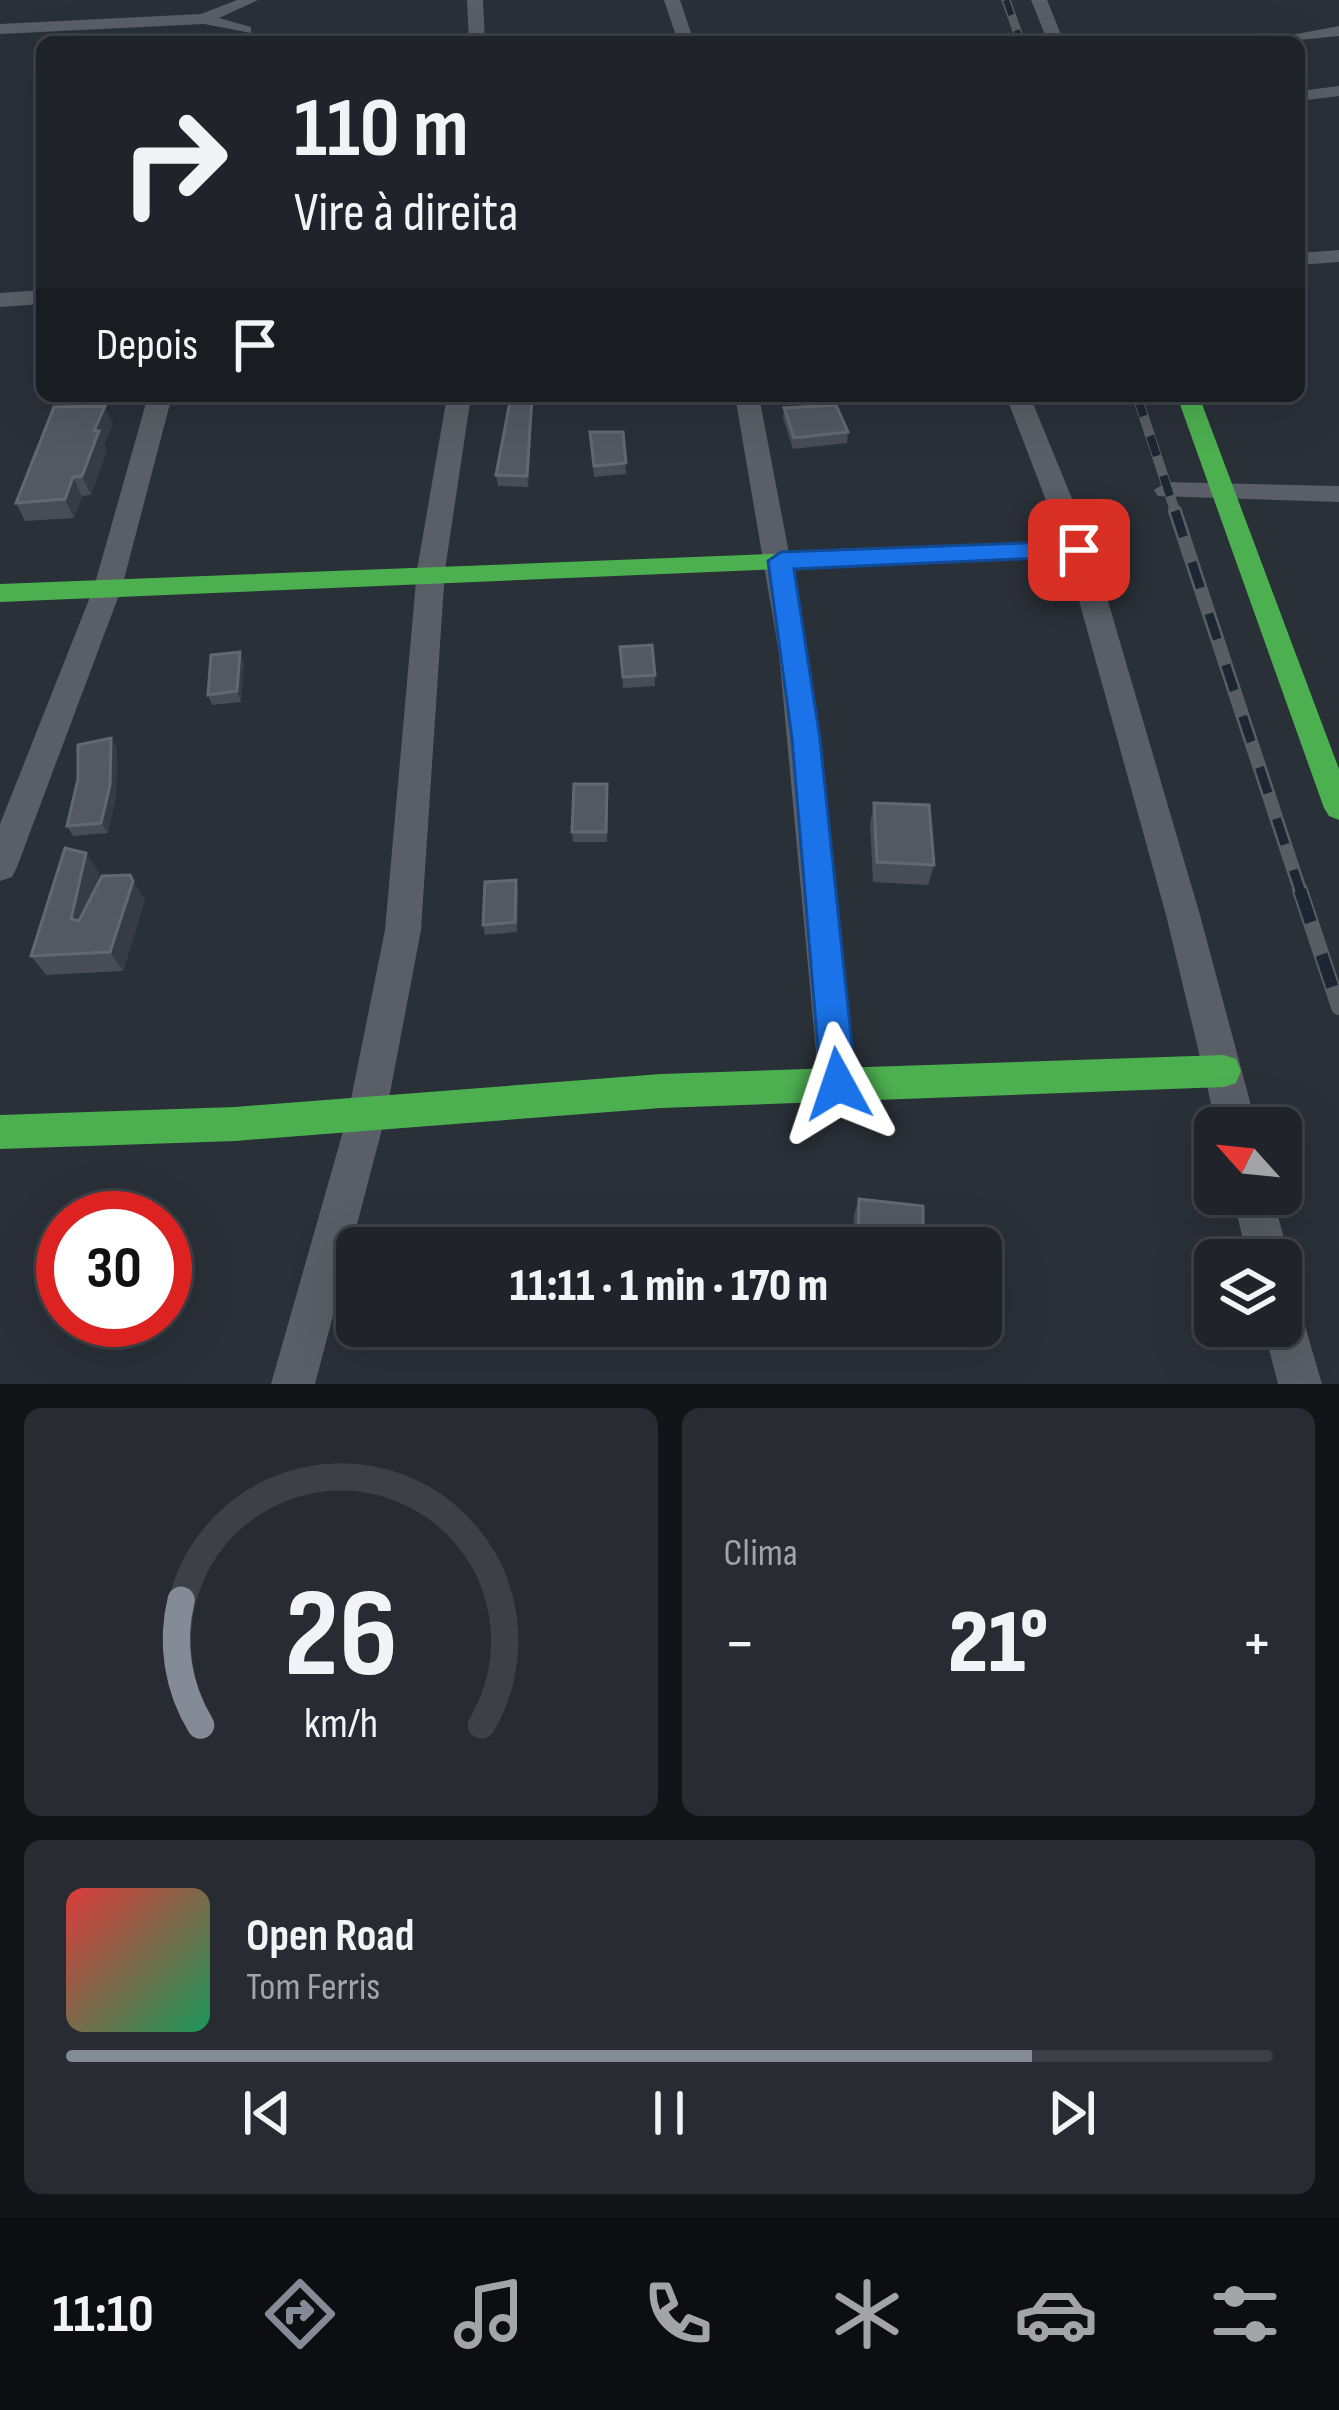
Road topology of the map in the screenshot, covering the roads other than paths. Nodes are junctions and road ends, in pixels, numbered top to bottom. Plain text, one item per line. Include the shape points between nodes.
1 (251, 0) edge
2 (475, 0) edge
3 (672, 0) edge
4 (1039, 0) edge
5 (204, 19) junction
6 (0, 29) edge
7 (1339, 31) edge
8 (1300, 35) dead end
9 (243, 36) edge
10 (477, 36) edge
11 (684, 36) edge
12 (1053, 36) edge
13 (1339, 91) edge
14 (1305, 95) edge
15 (1339, 256) edge
16 (1305, 259) edge
17 (36, 297) edge
18 (0, 300) edge
19 (158, 402) edge
20 (458, 402) edge
21 (748, 402) edge
22 (1020, 402) edge
23 (1190, 402) edge
24 (1167, 490) dead end
25 (1221, 490) junction
26 (1339, 494) edge
27 (1079, 550) junction
28 (781, 561) junction
29 (431, 570) junction
30 (108, 587) junction
31 (0, 593) edge
32 (1339, 808) edge
33 (0, 868) edge
34 (1224, 1070) junction
35 (838, 1084) junction
36 (1232, 1107) edge
37 (367, 1114) junction
38 (0, 1132) edge
39 (1290, 1347) edge
40 (292, 1384) edge
41 (1300, 1384) edge

1 - 5 street
1 - 9 street
2 - 10 street
3 - 11 street
4 - 12 street
5 - 6 street
5 - 9 street
7 - 8 street
13 - 14 street
15 - 16 street
17 - 18 street
19 - 30 street
20 - 29 street
21 - 28 street
22 - 27 street
23 - 25 street
24 - 25 street
25 - 26 street
25 - 32 street
27 - 28 street
27 - 34 street
28 - 29 street
28 - 35 street
29 - 30 street
29 - 37 street via 404,930
30 - 31 street
30 - 33 street
34 - 35 street
34 - 36 street
35 - 37 street
37 - 38 street
37 - 40 street
39 - 41 street

